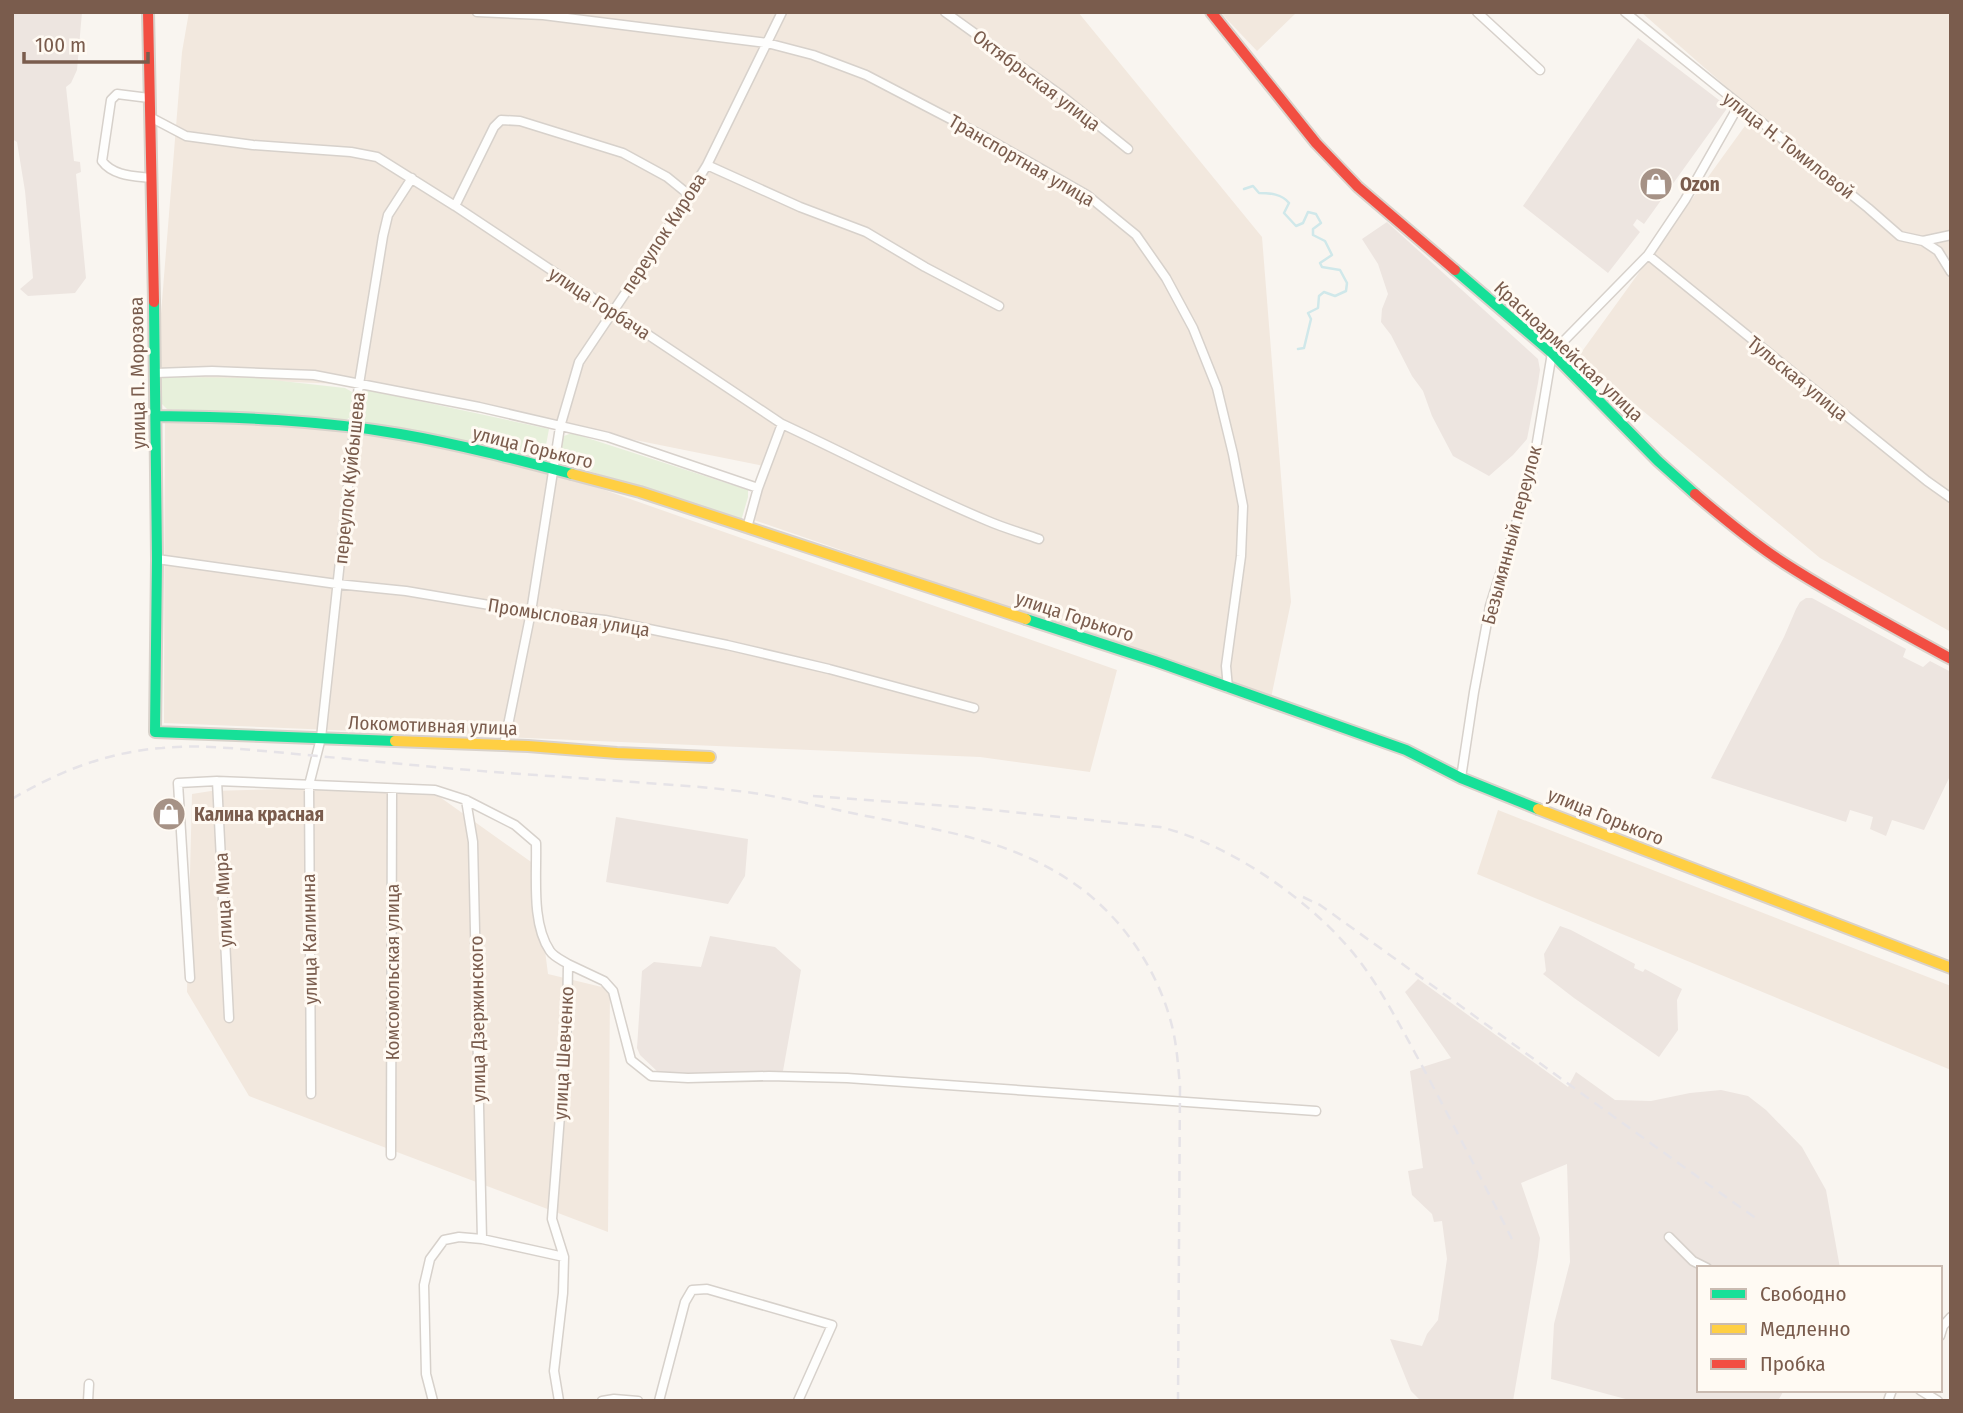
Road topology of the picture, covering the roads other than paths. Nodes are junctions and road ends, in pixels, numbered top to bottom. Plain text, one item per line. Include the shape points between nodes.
1 (148, 12) edge
2 (477, 12) edge
3 (782, 12) edge
4 (945, 12) edge
5 (1211, 12) edge
6 (1477, 12) edge
7 (1625, 12) edge
8 (767, 43) junction
9 (1541, 70) dead end
10 (149, 98) junction
11 (1738, 105) junction
12 (150, 117) junction
13 (1128, 149) dead end
14 (707, 165) junction
15 (151, 178) junction
16 (412, 178) junction
17 (688, 194) junction
18 (455, 206) junction
19 (1951, 235) edge
20 (1923, 241) junction
21 (1648, 255) junction
22 (1951, 272) edge
23 (999, 306) dead end
24 (612, 312) junction
25 (1552, 354) junction
26 (156, 373) junction
27 (359, 384) junction
28 (156, 416) junction
29 (782, 424) junction
30 (560, 427) junction
31 (356, 429) junction
32 (554, 469) junction
33 (758, 488) junction
34 (1951, 498) edge
35 (747, 528) junction
36 (1039, 539) dead end
37 (157, 559) junction
38 (337, 584) junction
39 (531, 612) junction
40 (1951, 659) edge
41 (1228, 688) junction
42 (974, 708) dead end
43 (155, 732) joint
44 (321, 738) junction
45 (504, 745) junction
46 (710, 757) dead end
47 (1461, 778) junction
48 (217, 781) junction
49 (309, 785) junction
50 (392, 789) junction
51 (466, 800) junction
52 (568, 964) junction
53 (1951, 968) edge
54 (190, 978) dead end
55 (229, 1018) dead end
56 (310, 1094) dead end
57 (1316, 1111) dead end
58 (391, 1155) dead end
59 (1669, 1237) dead end
60 (482, 1239) junction
61 (564, 1257) junction
62 (1703, 1266) edge
63 (89, 1384) dead end
64 (1923, 1392) edge
65 (88, 1401) edge
66 (433, 1401) edge
67 (559, 1401) edge
68 (602, 1401) edge
69 (638, 1401) edge
70 (659, 1401) edge
71 (797, 1401) edge
72 (1938, 1401) edge

1 - 10 street, улица П. Морозова
2 - 8 street, Транспортная улица via 542,15
3 - 8 street, переулок Кирова
4 - 13 street, Октябрьская улица
5 - 25 street, Красноармейская улица via 1358,187
6 - 9 street
7 - 11 street, улица Н. Томиловой
8 - 14 street, переулок Кирова
8 - 41 street, Транспортная улица via 866,75 1087,195 1136,235 1193,328 1217,388 1230,441 1242,506 1241,556 1226,666
10 - 12 street, улица П. Морозова
10 - 15 street via 117,94 111,100 102,160 121,174
11 - 20 street, улица Н. Томиловой via 1900,236
11 - 21 street
12 - 15 street, улица П. Морозова
12 - 16 street, улица Горбача via 186,136 377,157
14 - 17 street, переулок Кирова
14 - 23 street via 866,232
15 - 26 street, улица П. Морозова
16 - 18 street, улица Горбача
16 - 27 street, переулок Куйбышева via 388,215
17 - 18 street via 623,153 520,121 501,120
17 - 24 street, переулок Кирова
18 - 24 street, улица Горбача
19 - 20 street
20 - 22 street, улица Н. Томиловой via 1938,251
21 - 25 street
21 - 34 street, Тульская улица
24 - 29 street, улица Горбача
24 - 30 street, переулок Кирова via 579,362
25 - 40 street, Красноармейская улица via 1658,461 1722,517 1782,562
25 - 47 street, Безымянный переулок via 1532,472 1490,606
26 - 27 street via 314,375
26 - 28 street, улица П. Морозова
27 - 30 street
27 - 31 street, переулок Куйбышева
28 - 31 street, улица Горького via 248,418
28 - 37 street, улица П. Морозова
29 - 33 street
29 - 36 street, улица Горбача via 923,493
30 - 32 street, переулок Кирова
30 - 33 street via 608,437
31 - 32 street, улица Горького via 430,440
31 - 38 street, переулок Куйбышева
32 - 35 street, улица Горького
32 - 39 street, переулок Кирова
33 - 35 street
35 - 41 street, улица Горького
37 - 38 street, Промысловая улица
37 - 43 street, улица П. Морозова
38 - 39 street, Промысловая улица
38 - 44 street, переулок Куйбышева
39 - 42 street, Промысловая улица via 605,620 727,645
39 - 45 street, переулок Кирова
41 - 47 street, улица Горького via 1406,750
43 - 44 street, Локомотивная улица
44 - 45 street, Локомотивная улица
44 - 49 street, переулок Куйбышева
45 - 46 street, Локомотивная улица
47 - 53 street, улица Горького
48 - 49 street
48 - 54 street via 178,783
48 - 55 street, улица Мира
49 - 50 street
49 - 56 street, улица Калинина
50 - 51 street via 435,790
50 - 58 street, Комсомольская улица
51 - 52 street, улица Шевченко via 515,825 536,843 541,935 552,954
51 - 60 street, улица Дзержинского via 473,842
52 - 57 street via 604,981 613,991 631,1060 651,1076 847,1078
52 - 61 street, улица Шевченко via 552,1219
59 - 62 street
60 - 61 street
60 - 66 street via 444,1240 429,1259 424,1286 426,1374
61 - 67 street, улица Шевченко via 554,1371
63 - 65 street
64 - 72 street
68 - 69 street
70 - 71 street via 685,1302 692,1290 707,1289 832,1325

